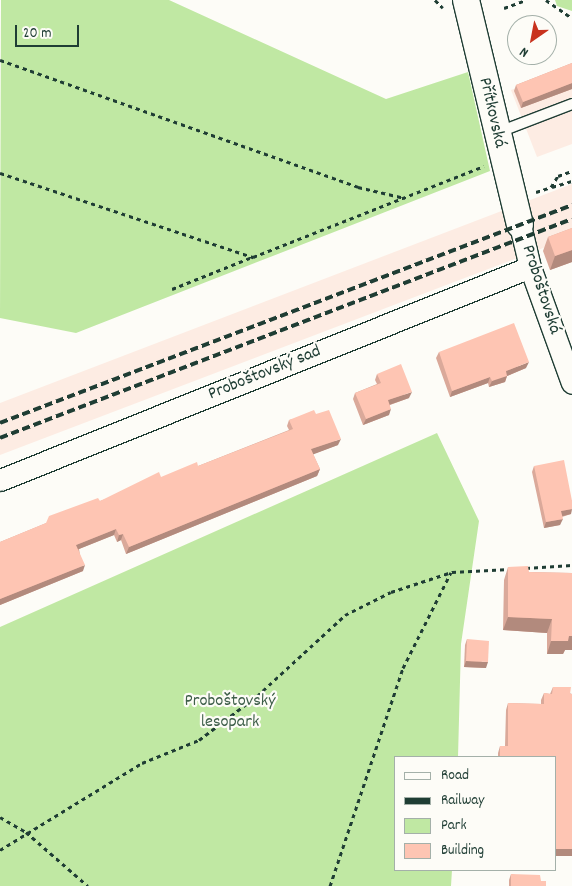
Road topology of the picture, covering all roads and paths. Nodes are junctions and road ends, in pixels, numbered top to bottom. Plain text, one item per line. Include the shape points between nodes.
1 (466, 0) edge
2 (526, 0) edge
3 (546, 0) edge
4 (504, 8) dead end
5 (572, 18) edge
6 (0, 60) edge
7 (572, 104) edge
8 (496, 134) junction
9 (502, 159) junction
10 (572, 171) edge
11 (0, 173) edge
12 (572, 181) edge
13 (551, 187) junction
14 (406, 198) junction
15 (513, 199) junction
16 (520, 225) joint
17 (253, 257) junction
18 (530, 267) junction
19 (172, 289) dead end
20 (572, 383) edge
21 (0, 480) edge
22 (572, 565) edge
23 (452, 572) junction
24 (0, 818) edge
25 (26, 832) junction
26 (0, 850) edge
27 (88, 886) edge
28 (330, 886) edge

1 - 8 street, Přítkovská
2 - 4 path
3 - 5 path
6 - 14 path via 358,187
7 - 8 lane
8 - 9 street, Přítkovská
9 - 14 path
9 - 15 street, Přítkovská
10 - 13 path via 558,176
11 - 17 path
12 - 13 path
13 - 15 path
14 - 17 path
15 - 16 street, Přítkovská
16 - 18 street, Proboštovská
17 - 19 path
18 - 20 street, Proboštovská
18 - 21 street, Proboštovský sad
22 - 23 path
23 - 25 path via 391,592 345,615 257,696 199,740 142,763
23 - 28 path via 402,668
24 - 25 path
25 - 26 path
25 - 27 path

